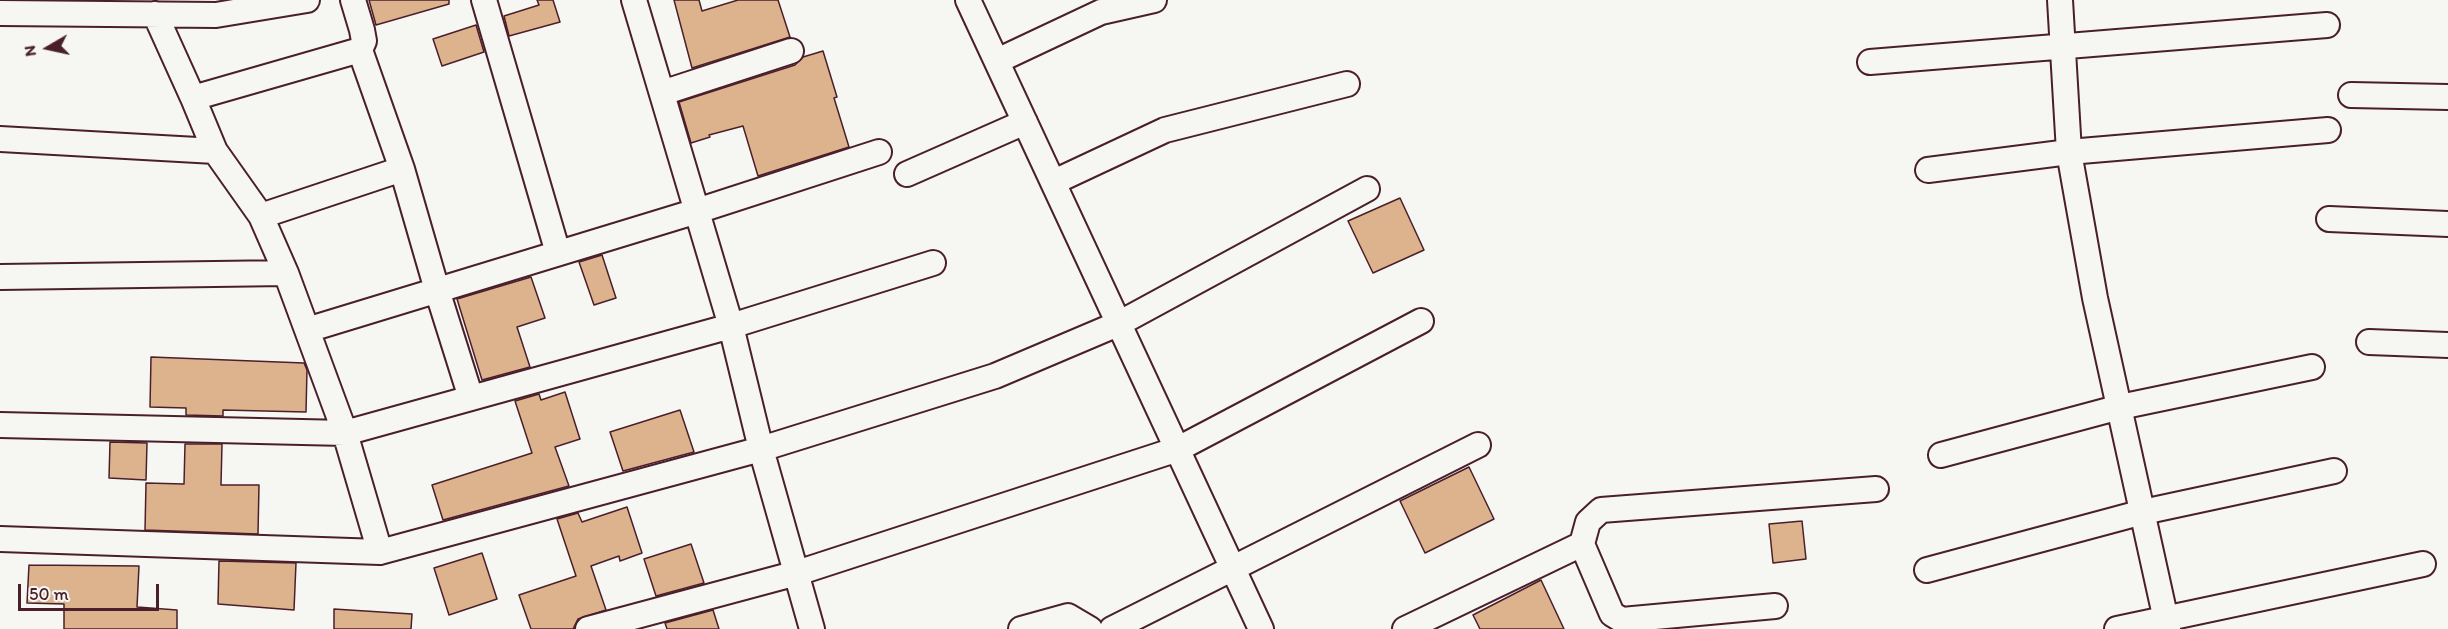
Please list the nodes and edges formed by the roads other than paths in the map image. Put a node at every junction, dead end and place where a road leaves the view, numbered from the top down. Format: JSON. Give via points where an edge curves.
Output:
{"nodes":[{"id":1,"x":307,"y":0,"type":"edge"},
{"id":2,"x":353,"y":0,"type":"edge"},
{"id":3,"x":484,"y":0,"type":"edge"},
{"id":4,"x":634,"y":0,"type":"edge"},
{"id":5,"x":968,"y":0,"type":"edge"},
{"id":6,"x":1154,"y":0,"type":"edge"},
{"id":7,"x":2060,"y":0,"type":"edge"},
{"id":8,"x":0,"y":13,"type":"edge"},
{"id":9,"x":155,"y":14,"type":"junction"},
{"id":10,"x":2327,"y":25,"type":"dead end"},
{"id":11,"x":2062,"y":48,"type":"junction"},
{"id":12,"x":360,"y":50,"type":"junction"},
{"id":13,"x":791,"y":51,"type":"dead end"},
{"id":14,"x":997,"y":61,"type":"junction"},
{"id":15,"x":1870,"y":62,"type":"dead end"},
{"id":16,"x":1347,"y":84,"type":"dead end"},
{"id":17,"x":662,"y":93,"type":"junction"},
{"id":18,"x":2351,"y":95,"type":"dead end"},
{"id":19,"x":2448,"y":97,"type":"edge"},
{"id":20,"x":193,"y":98,"type":"junction"},
{"id":21,"x":1025,"y":122,"type":"junction"},
{"id":22,"x":2328,"y":130,"type":"dead end"},
{"id":23,"x":0,"y":139,"type":"edge"},
{"id":24,"x":215,"y":151,"type":"junction"},
{"id":25,"x":879,"y":152,"type":"dead end"},
{"id":26,"x":2069,"y":152,"type":"junction"},
{"id":27,"x":402,"y":169,"type":"junction"},
{"id":28,"x":1928,"y":170,"type":"dead end"},
{"id":29,"x":908,"y":174,"type":"dead end"},
{"id":30,"x":1054,"y":182,"type":"junction"},
{"id":31,"x":1367,"y":189,"type":"dead end"},
{"id":32,"x":697,"y":211,"type":"junction"},
{"id":33,"x":261,"y":216,"type":"junction"},
{"id":34,"x":2330,"y":219,"type":"dead end"},
{"id":35,"x":2448,"y":224,"type":"edge"},
{"id":36,"x":558,"y":253,"type":"junction"},
{"id":37,"x":933,"y":262,"type":"dead end"},
{"id":38,"x":286,"y":273,"type":"junction"},
{"id":39,"x":0,"y":277,"type":"edge"},
{"id":40,"x":436,"y":290,"type":"junction"},
{"id":41,"x":1421,"y":321,"type":"dead end"},
{"id":42,"x":1119,"y":323,"type":"junction"},
{"id":43,"x":732,"y":326,"type":"junction"},
{"id":44,"x":307,"y":330,"type":"junction"},
{"id":45,"x":2369,"y":342,"type":"dead end"},
{"id":46,"x":2448,"y":345,"type":"edge"},
{"id":47,"x":2312,"y":367,"type":"dead end"},
{"id":48,"x":471,"y":398,"type":"junction"},
{"id":49,"x":2120,"y":407,"type":"junction"},
{"id":50,"x":0,"y":424,"type":"edge"},
{"id":51,"x":345,"y":433,"type":"junction"},
{"id":52,"x":1479,"y":445,"type":"dead end"},
{"id":53,"x":761,"y":448,"type":"junction"},
{"id":54,"x":1178,"y":449,"type":"junction"},
{"id":55,"x":1941,"y":455,"type":"dead end"},
{"id":56,"x":2334,"y":471,"type":"dead end"},
{"id":57,"x":1876,"y":489,"type":"dead end"},
{"id":58,"x":2143,"y":512,"type":"junction"},
{"id":59,"x":0,"y":539,"type":"edge"},
{"id":60,"x":1582,"y":544,"type":"junction"},
{"id":61,"x":380,"y":552,"type":"junction"},
{"id":62,"x":2423,"y":564,"type":"dead end"},
{"id":63,"x":1233,"y":568,"type":"junction"},
{"id":64,"x":1927,"y":570,"type":"dead end"},
{"id":65,"x":796,"y":573,"type":"junction"},
{"id":66,"x":1775,"y":606,"type":"dead end"},
{"id":67,"x":1606,"y":621,"type":"edge"},
{"id":68,"x":1437,"y":622,"type":"edge"},
{"id":69,"x":2167,"y":623,"type":"edge"},
{"id":70,"x":588,"y":629,"type":"edge"},
{"id":71,"x":812,"y":629,"type":"edge"},
{"id":72,"x":1022,"y":629,"type":"edge"},
{"id":73,"x":1090,"y":629,"type":"edge"},
{"id":74,"x":1112,"y":629,"type":"edge"},
{"id":75,"x":1261,"y":629,"type":"edge"},
{"id":76,"x":1405,"y":629,"type":"edge"},
{"id":77,"x":2117,"y":629,"type":"edge"}],
"edges":[{"from":1,"to":9,"type":"street","via":[[216,15]]},
{"from":2,"to":12,"type":"street","via":[[364,41]]},
{"from":3,"to":36,"type":"street"},
{"from":4,"to":17,"type":"street"},
{"from":5,"to":14,"type":"street"},
{"from":6,"to":14,"type":"street","via":[[1101,12]]},
{"from":7,"to":11,"type":"street"},
{"from":8,"to":9,"type":"street"},
{"from":9,"to":20,"type":"street"},
{"from":10,"to":11,"type":"street"},
{"from":11,"to":15,"type":"street"},
{"from":11,"to":26,"type":"street"},
{"from":12,"to":20,"type":"street"},
{"from":12,"to":27,"type":"street"},
{"from":13,"to":17,"type":"street"},
{"from":14,"to":21,"type":"street"},
{"from":16,"to":30,"type":"street","via":[[1165,130]]},
{"from":17,"to":32,"type":"street"},
{"from":18,"to":19,"type":"street"},
{"from":20,"to":24,"type":"street"},
{"from":21,"to":29,"type":"street"},
{"from":21,"to":30,"type":"street"},
{"from":22,"to":26,"type":"street"},
{"from":23,"to":24,"type":"street"},
{"from":24,"to":33,"type":"street"},
{"from":25,"to":32,"type":"street"},
{"from":26,"to":28,"type":"street"},
{"from":26,"to":49,"type":"street"},
{"from":27,"to":33,"type":"street"},
{"from":27,"to":40,"type":"street"},
{"from":30,"to":42,"type":"street"},
{"from":31,"to":42,"type":"street"},
{"from":32,"to":36,"type":"street"},
{"from":32,"to":43,"type":"street"},
{"from":33,"to":38,"type":"street"},
{"from":34,"to":35,"type":"street"},
{"from":36,"to":40,"type":"street"},
{"from":37,"to":43,"type":"street"},
{"from":38,"to":39,"type":"street"},
{"from":38,"to":44,"type":"street"},
{"from":40,"to":44,"type":"street"},
{"from":40,"to":48,"type":"street"},
{"from":41,"to":54,"type":"street"},
{"from":42,"to":53,"type":"street","via":[[994,376]]},
{"from":42,"to":54,"type":"street"},
{"from":43,"to":48,"type":"street"},
{"from":43,"to":53,"type":"street"},
{"from":44,"to":51,"type":"street"},
{"from":45,"to":46,"type":"street"},
{"from":47,"to":49,"type":"street"},
{"from":48,"to":51,"type":"street"},
{"from":49,"to":55,"type":"street"},
{"from":49,"to":58,"type":"street"},
{"from":50,"to":51,"type":"street"},
{"from":51,"to":61,"type":"street"},
{"from":52,"to":63,"type":"street"},
{"from":53,"to":61,"type":"street"},
{"from":53,"to":65,"type":"street"},
{"from":54,"to":63,"type":"street"},
{"from":54,"to":65,"type":"street"},
{"from":56,"to":58,"type":"street"},
{"from":57,"to":60,"type":"street","via":[[1601,510],[1588,522]]},
{"from":58,"to":64,"type":"street"},
{"from":58,"to":69,"type":"street"},
{"from":59,"to":61,"type":"street"},
{"from":60,"to":67,"type":"street"},
{"from":60,"to":68,"type":"street"},
{"from":62,"to":69,"type":"street"},
{"from":63,"to":74,"type":"street"},
{"from":63,"to":75,"type":"street"},
{"from":65,"to":70,"type":"street"},
{"from":65,"to":71,"type":"street"},
{"from":66,"to":67,"type":"street"},
{"from":68,"to":76,"type":"street"},
{"from":69,"to":77,"type":"street"},
{"from":72,"to":73,"type":"street","via":[[1068,616]]}]}
